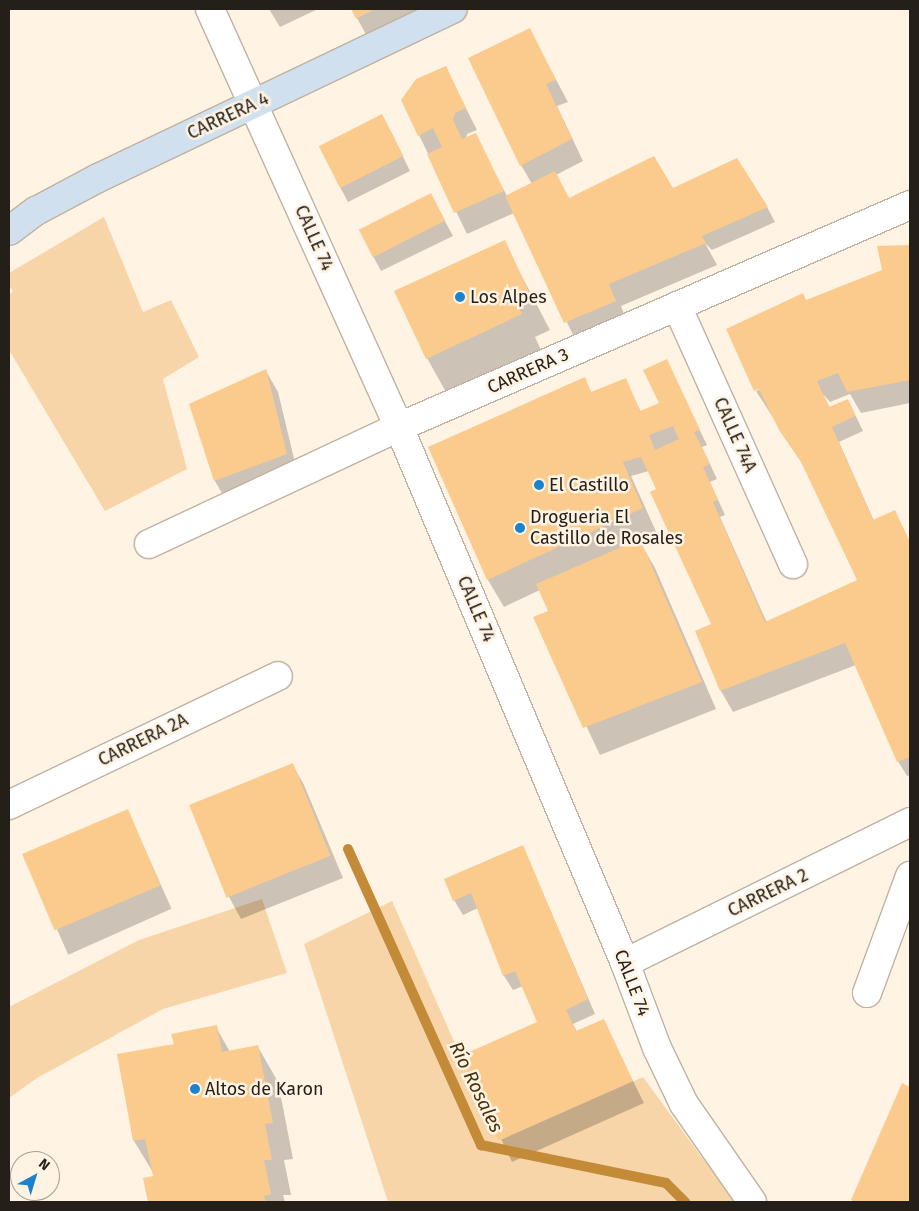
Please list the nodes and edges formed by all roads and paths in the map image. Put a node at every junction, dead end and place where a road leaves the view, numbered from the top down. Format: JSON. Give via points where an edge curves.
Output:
{"nodes":[{"id":1,"x":210,"y":9,"type":"edge"},
{"id":2,"x":453,"y":9,"type":"edge"},
{"id":3,"x":253,"y":104,"type":"junction"},
{"id":4,"x":910,"y":205,"type":"edge"},
{"id":5,"x":9,"y":231,"type":"edge"},
{"id":6,"x":677,"y":306,"type":"junction"},
{"id":7,"x":399,"y":427,"type":"junction"},
{"id":8,"x":149,"y":544,"type":"dead end"},
{"id":9,"x":792,"y":564,"type":"dead end"},
{"id":10,"x":278,"y":676,"type":"dead end"},
{"id":11,"x":9,"y":805,"type":"edge"},
{"id":12,"x":910,"y":822,"type":"edge"},
{"id":13,"x":910,"y":876,"type":"edge"},
{"id":14,"x":625,"y":963,"type":"junction"},
{"id":15,"x":867,"y":993,"type":"dead end"},
{"id":16,"x":752,"y":1202,"type":"edge"}],
"edges":[{"from":1,"to":3,"type":"street","name":"CALLE 74"},
{"from":2,"to":3,"type":"street","name":"CARRERA 4"},
{"from":3,"to":5,"type":"street","name":"CARRERA 4","via":[[98,178],[36,211]]},
{"from":3,"to":7,"type":"street","name":"CALLE 74"},
{"from":4,"to":6,"type":"street","name":"CARRERA 3"},
{"from":6,"to":7,"type":"street","name":"CARRERA 3"},
{"from":6,"to":9,"type":"street","name":"CALLE 74A"},
{"from":7,"to":8,"type":"street","name":"CARRERA 3"},
{"from":7,"to":14,"type":"street","name":"CALLE 74"},
{"from":10,"to":11,"type":"street","name":"CARRERA 2A"},
{"from":12,"to":14,"type":"street","name":"CARRERA 2"},
{"from":13,"to":15,"type":"street"},
{"from":14,"to":16,"type":"street","name":"CALLE 74","via":[[657,1048],[684,1104]]}]}
